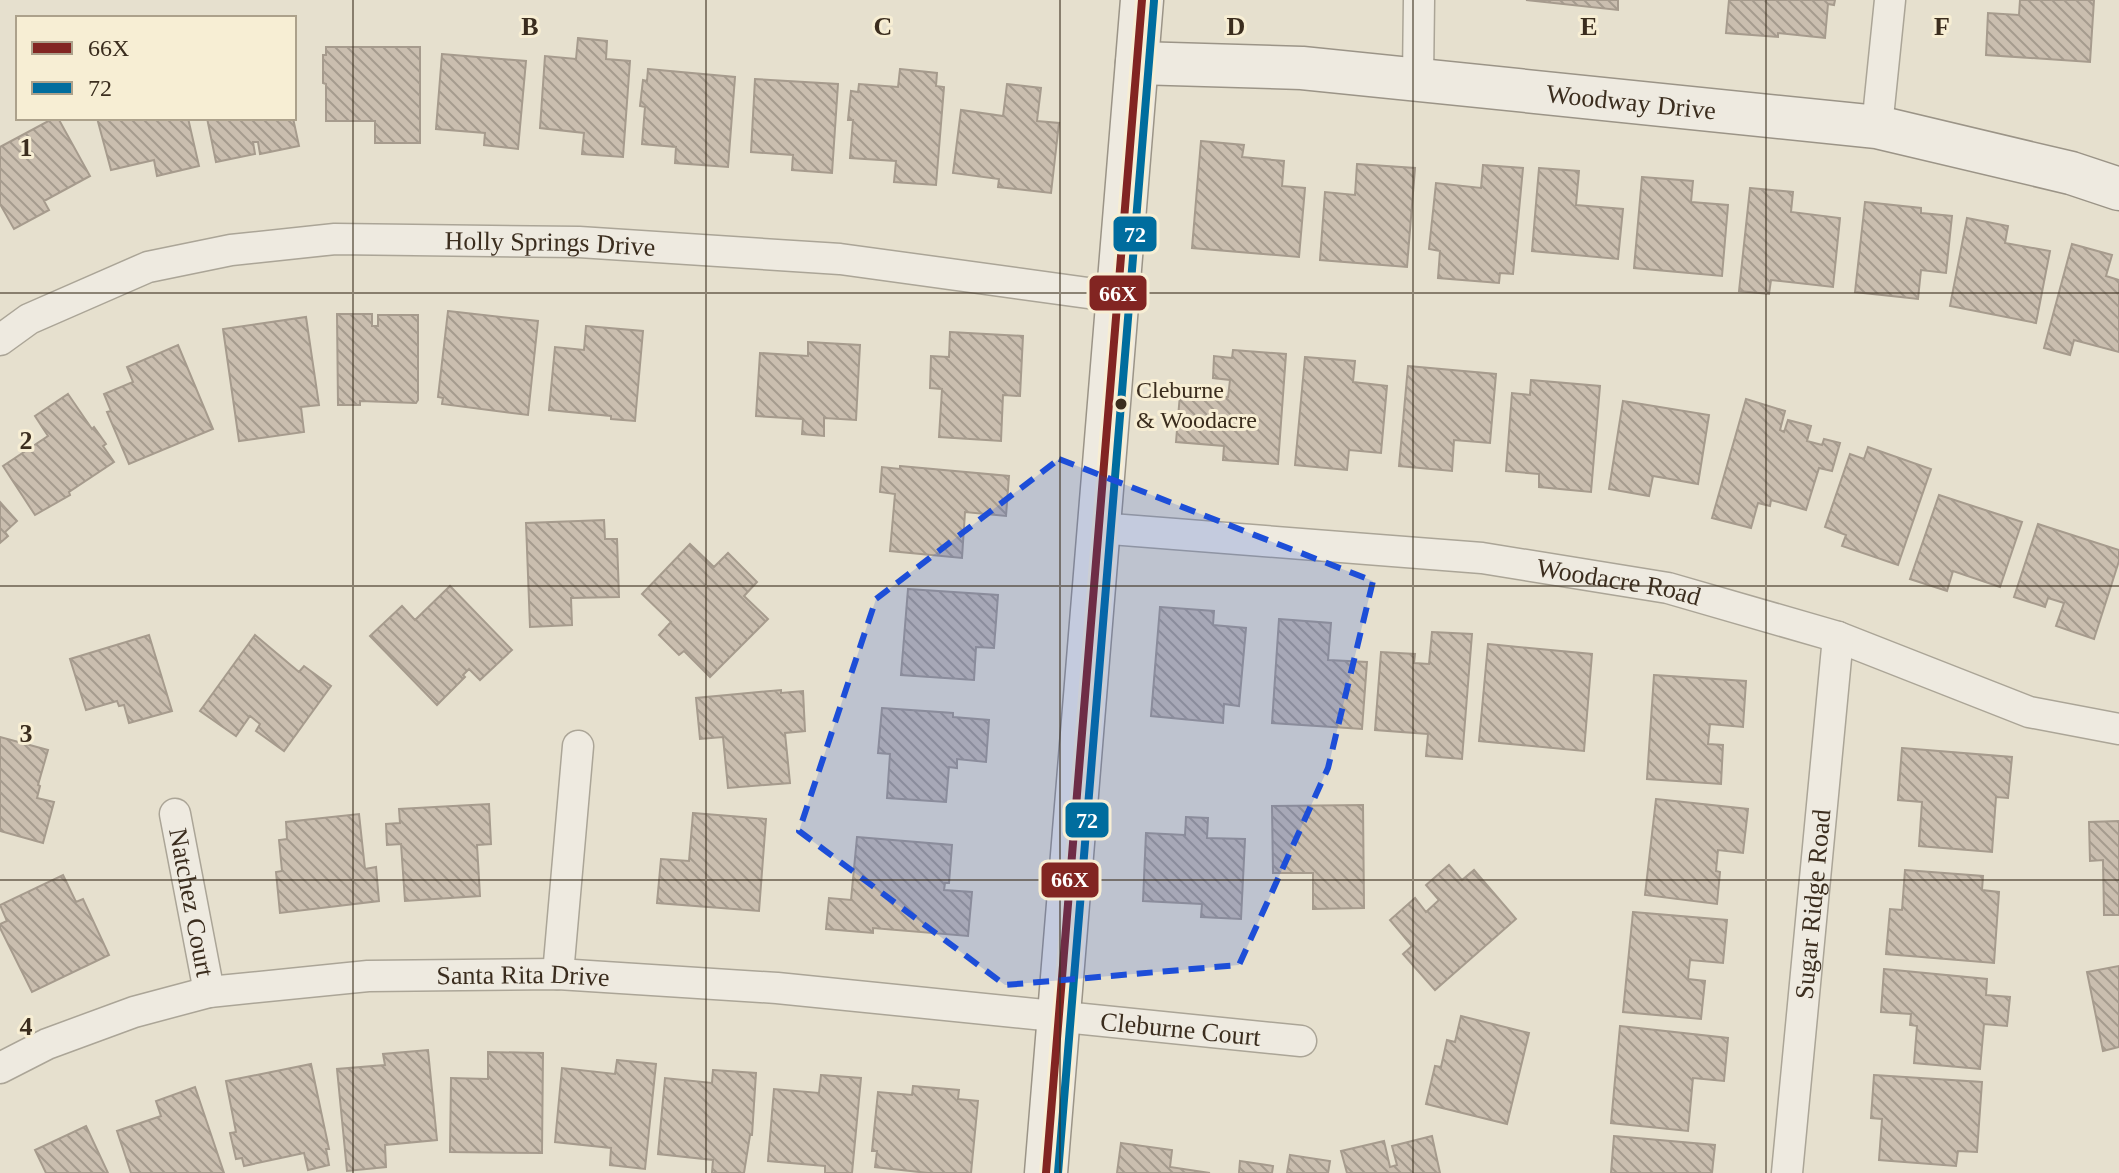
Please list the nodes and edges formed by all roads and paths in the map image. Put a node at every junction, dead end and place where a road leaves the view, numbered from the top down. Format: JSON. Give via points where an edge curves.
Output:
{"nodes":[{"id":1,"x":1142,"y":0,"type":"edge"},
{"id":2,"x":1419,"y":0,"type":"edge"},
{"id":3,"x":1890,"y":0,"type":"edge"},
{"id":4,"x":1137,"y":63,"type":"junction"},
{"id":5,"x":1418,"y":78,"type":"junction"},
{"id":6,"x":1877,"y":127,"type":"junction"},
{"id":7,"x":2119,"y":189,"type":"edge"},
{"id":8,"x":1117,"y":297,"type":"junction"},
{"id":9,"x":0,"y":340,"type":"edge"},
{"id":10,"x":1098,"y":528,"type":"junction"},
{"id":11,"x":1838,"y":637,"type":"junction"},
{"id":12,"x":2119,"y":729,"type":"edge"},
{"id":13,"x":578,"y":746,"type":"dead end"},
{"id":14,"x":175,"y":814,"type":"dead end"},
{"id":15,"x":558,"y":974,"type":"junction"},
{"id":16,"x":209,"y":992,"type":"junction"},
{"id":17,"x":1059,"y":1017,"type":"junction"},
{"id":18,"x":1301,"y":1041,"type":"dead end"},
{"id":19,"x":0,"y":1068,"type":"edge"},
{"id":20,"x":1046,"y":1173,"type":"edge"},
{"id":21,"x":1787,"y":1173,"type":"edge"}],
"edges":[{"from":1,"to":4,"type":"street"},
{"from":2,"to":5,"type":"street"},
{"from":3,"to":6,"type":"street"},
{"from":4,"to":5,"type":"street","name":"Woodway Drive"},
{"from":4,"to":8,"type":"street"},
{"from":5,"to":6,"type":"street","name":"Woodway Drive"},
{"from":6,"to":7,"type":"street","name":"Woodway Drive"},
{"from":8,"to":9,"type":"street","name":"Holly Springs Drive","via":[[840,259],[579,242],[335,239],[231,250],[148,267],[29,319]]},
{"from":8,"to":10,"type":"street"},
{"from":10,"to":11,"type":"street","name":"Woodacre Road","via":[[1482,558],[1668,588]]},
{"from":10,"to":17,"type":"street"},
{"from":11,"to":12,"type":"street","name":"Woodacre Road","via":[[2029,712]]},
{"from":11,"to":21,"type":"street","name":"Sugar Ridge Road"},
{"from":13,"to":15,"type":"street"},
{"from":14,"to":16,"type":"street","name":"Natchez Court"},
{"from":15,"to":16,"type":"street","name":"Santa Rita Drive","via":[[368,976]]},
{"from":15,"to":17,"type":"street","name":"Santa Rita Drive","via":[[777,988]]},
{"from":16,"to":19,"type":"street","name":"Santa Rita Drive","via":[[134,1012],[47,1044]]},
{"from":17,"to":18,"type":"street","name":"Cleburne Court"},
{"from":17,"to":20,"type":"street"}]}
